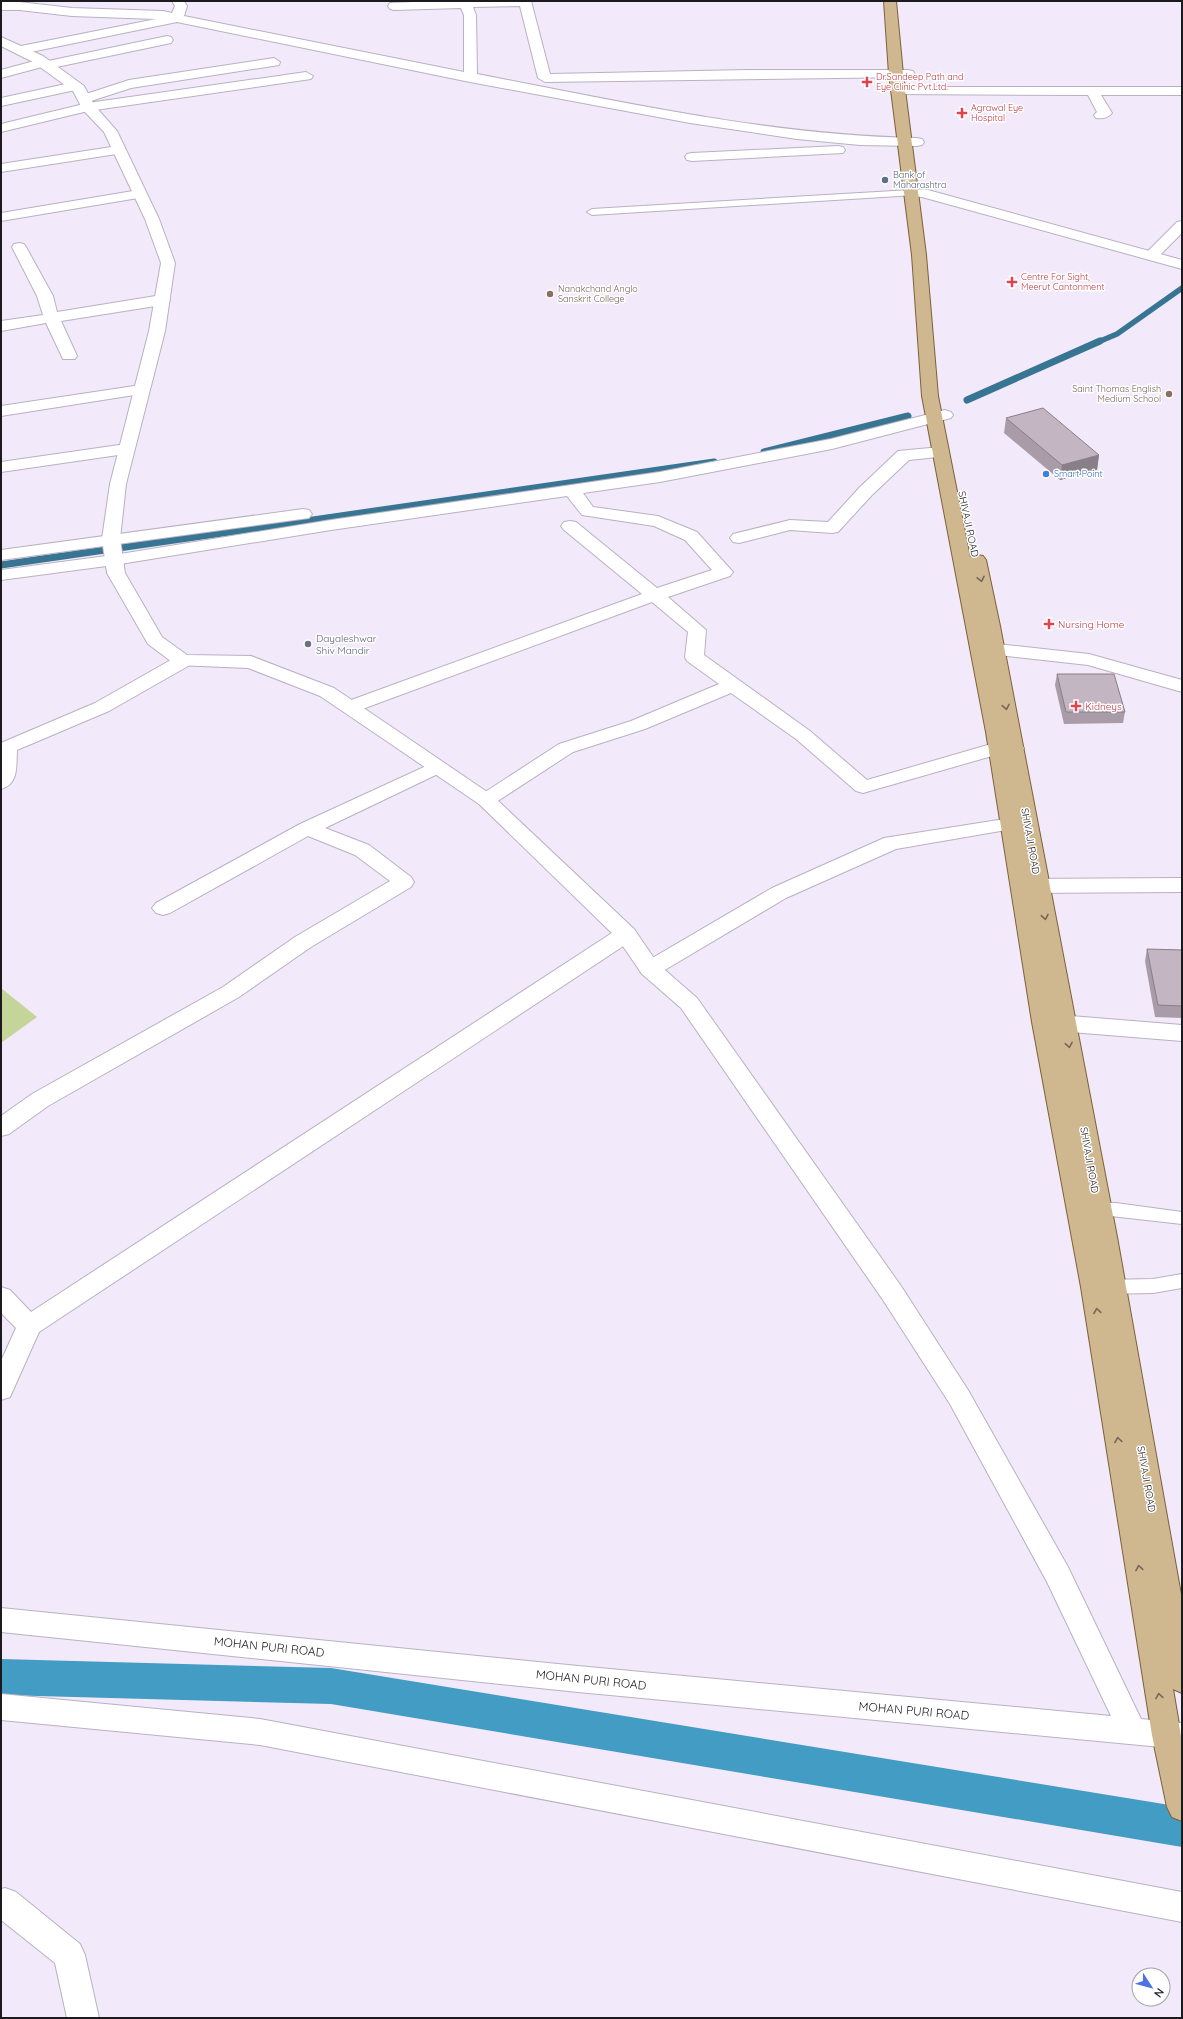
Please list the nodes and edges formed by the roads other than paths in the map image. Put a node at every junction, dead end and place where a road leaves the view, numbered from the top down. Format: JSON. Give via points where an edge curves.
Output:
{"nodes":[{"id":1,"x":178,"y":1,"type":"edge"},
{"id":2,"x":525,"y":1,"type":"edge"},
{"id":3,"x":890,"y":1,"type":"edge"},
{"id":4,"x":899,"y":1,"type":"edge"},
{"id":5,"x":464,"y":2,"type":"edge"},
{"id":6,"x":7,"y":4,"type":"edge"},
{"id":7,"x":394,"y":6,"type":"dead end"},
{"id":8,"x":176,"y":18,"type":"junction"},
{"id":9,"x":898,"y":32,"type":"junction"},
{"id":10,"x":167,"y":40,"type":"dead end"},
{"id":11,"x":1,"y":41,"type":"edge"},
{"id":12,"x":21,"y":50,"type":"junction"},
{"id":13,"x":274,"y":62,"type":"dead end"},
{"id":14,"x":45,"y":64,"type":"junction"},
{"id":15,"x":1,"y":74,"type":"edge"},
{"id":16,"x":306,"y":76,"type":"dead end"},
{"id":17,"x":470,"y":78,"type":"junction"},
{"id":18,"x":903,"y":83,"type":"junction"},
{"id":19,"x":75,"y":86,"type":"junction"},
{"id":20,"x":1093,"y":92,"type":"junction"},
{"id":21,"x":1182,"y":92,"type":"edge"},
{"id":22,"x":1,"y":102,"type":"edge"},
{"id":23,"x":86,"y":104,"type":"junction"},
{"id":24,"x":1101,"y":115,"type":"dead end"},
{"id":25,"x":1,"y":128,"type":"edge"},
{"id":26,"x":909,"y":144,"type":"junction"},
{"id":27,"x":118,"y":150,"type":"junction"},
{"id":28,"x":692,"y":157,"type":"dead end"},
{"id":29,"x":1,"y":168,"type":"edge"},
{"id":30,"x":917,"y":193,"type":"junction"},
{"id":31,"x":139,"y":194,"type":"junction"},
{"id":32,"x":592,"y":212,"type":"dead end"},
{"id":33,"x":1,"y":216,"type":"edge"},
{"id":34,"x":1182,"y":225,"type":"edge"},
{"id":35,"x":20,"y":247,"type":"dead end"},
{"id":36,"x":1152,"y":256,"type":"junction"},
{"id":37,"x":1182,"y":265,"type":"edge"},
{"id":38,"x":162,"y":300,"type":"junction"},
{"id":39,"x":51,"y":317,"type":"junction"},
{"id":40,"x":1,"y":326,"type":"edge"},
{"id":41,"x":69,"y":356,"type":"dead end"},
{"id":42,"x":141,"y":390,"type":"junction"},
{"id":43,"x":938,"y":409,"type":"junction"},
{"id":44,"x":1,"y":410,"type":"edge"},
{"id":45,"x":126,"y":449,"type":"junction"},
{"id":46,"x":941,"y":452,"type":"junction"},
{"id":47,"x":1,"y":467,"type":"edge"},
{"id":48,"x":572,"y":490,"type":"junction"},
{"id":49,"x":570,"y":526,"type":"dead end"},
{"id":50,"x":739,"y":538,"type":"dead end"},
{"id":51,"x":113,"y":550,"type":"junction"},
{"id":52,"x":1,"y":555,"type":"edge"},
{"id":53,"x":1,"y":575,"type":"edge"},
{"id":54,"x":654,"y":595,"type":"junction"},
{"id":55,"x":987,"y":649,"type":"junction"},
{"id":56,"x":183,"y":661,"type":"junction"},
{"id":57,"x":733,"y":685,"type":"junction"},
{"id":58,"x":1182,"y":686,"type":"edge"},
{"id":59,"x":350,"y":707,"type":"junction"},
{"id":60,"x":1006,"y":748,"type":"junction"},
{"id":61,"x":437,"y":767,"type":"junction"},
{"id":62,"x":1,"y":783,"type":"edge"},
{"id":63,"x":486,"y":800,"type":"junction"},
{"id":64,"x":1011,"y":824,"type":"junction"},
{"id":65,"x":307,"y":828,"type":"junction"},
{"id":66,"x":1030,"y":886,"type":"junction"},
{"id":67,"x":1182,"y":886,"type":"edge"},
{"id":68,"x":163,"y":908,"type":"dead end"},
{"id":69,"x":626,"y":934,"type":"junction"},
{"id":70,"x":650,"y":969,"type":"junction"},
{"id":71,"x":1043,"y":1022,"type":"junction"},
{"id":72,"x":1065,"y":1024,"type":"junction"},
{"id":73,"x":1182,"y":1033,"type":"edge"},
{"id":74,"x":1,"y":1128,"type":"edge"},
{"id":75,"x":1077,"y":1207,"type":"junction"},
{"id":76,"x":1099,"y":1208,"type":"junction"},
{"id":77,"x":1182,"y":1218,"type":"edge"},
{"id":78,"x":1182,"y":1282,"type":"edge"},
{"id":79,"x":1113,"y":1286,"type":"junction"},
{"id":80,"x":1093,"y":1287,"type":"junction"},
{"id":81,"x":1,"y":1297,"type":"edge"},
{"id":82,"x":29,"y":1326,"type":"junction"},
{"id":83,"x":1,"y":1390,"type":"edge"},
{"id":84,"x":1,"y":1620,"type":"edge"},
{"id":85,"x":1182,"y":1680,"type":"edge"},
{"id":86,"x":1,"y":1708,"type":"edge"},
{"id":87,"x":1133,"y":1732,"type":"junction"},
{"id":88,"x":1174,"y":1735,"type":"edge"},
{"id":89,"x":1179,"y":1794,"type":"edge"},
{"id":90,"x":1,"y":1905,"type":"edge"},
{"id":91,"x":1182,"y":1907,"type":"edge"},
{"id":92,"x":83,"y":2018,"type":"edge"}],
"edges":[{"from":1,"to":8,"type":"street","via":[[181,6]]},
{"from":2,"to":5,"type":"street"},
{"from":2,"to":18,"type":"street","via":[[545,78],[748,74]]},
{"from":3,"to":9,"type":"main road"},
{"from":4,"to":9,"type":"main road"},
{"from":5,"to":7,"type":"street"},
{"from":5,"to":17,"type":"street","via":[[470,15]]},
{"from":6,"to":8,"type":"street","via":[[72,12],[163,15]]},
{"from":8,"to":12,"type":"street"},
{"from":8,"to":17,"type":"street"},
{"from":9,"to":18,"type":"main road"},
{"from":10,"to":14,"type":"street"},
{"from":11,"to":12,"type":"street"},
{"from":12,"to":14,"type":"street"},
{"from":13,"to":23,"type":"street","via":[[129,84]]},
{"from":14,"to":15,"type":"street"},
{"from":14,"to":19,"type":"street"},
{"from":16,"to":23,"type":"street"},
{"from":17,"to":26,"type":"street","via":[[690,119],[790,134]]},
{"from":18,"to":20,"type":"street"},
{"from":18,"to":26,"type":"main road"},
{"from":19,"to":22,"type":"street"},
{"from":19,"to":23,"type":"street"},
{"from":20,"to":21,"type":"street"},
{"from":20,"to":24,"type":"street","via":[[1104,109],[1105,114]]},
{"from":23,"to":25,"type":"street"},
{"from":23,"to":27,"type":"street","via":[[110,131]]},
{"from":26,"to":28,"type":"street"},
{"from":26,"to":30,"type":"main road"},
{"from":27,"to":29,"type":"street"},
{"from":27,"to":31,"type":"street"},
{"from":30,"to":32,"type":"lane"},
{"from":30,"to":36,"type":"street"},
{"from":30,"to":43,"type":"main road","via":[[919,255]]},
{"from":31,"to":33,"type":"street"},
{"from":31,"to":38,"type":"street","via":[[152,219],[168,263]]},
{"from":34,"to":36,"type":"street"},
{"from":35,"to":39,"type":"street","via":[[45,296]]},
{"from":36,"to":37,"type":"street"},
{"from":38,"to":39,"type":"street"},
{"from":38,"to":42,"type":"street"},
{"from":39,"to":40,"type":"street"},
{"from":39,"to":41,"type":"street"},
{"from":42,"to":44,"type":"street"},
{"from":42,"to":45,"type":"street"},
{"from":43,"to":46,"type":"main road"},
{"from":43,"to":48,"type":"street","via":[[832,444],[757,460]]},
{"from":43,"to":51,"type":"street","via":[[622,473]]},
{"from":43,"to":55,"type":"main road","name":"SHIVAJI ROAD","one_way":true},
{"from":45,"to":47,"type":"street"},
{"from":45,"to":51,"type":"street","via":[[118,484]]},
{"from":46,"to":50,"type":"street","via":[[904,455],[832,528],[790,525]]},
{"from":46,"to":55,"type":"main road"},
{"from":48,"to":51,"type":"street","via":[[331,525]]},
{"from":48,"to":54,"type":"street","via":[[588,511],[658,521],[691,536],[724,572]]},
{"from":49,"to":54,"type":"street"},
{"from":51,"to":52,"type":"street"},
{"from":51,"to":53,"type":"street"},
{"from":51,"to":56,"type":"street","via":[[116,573],[155,640]]},
{"from":54,"to":57,"type":"street","via":[[696,630],[694,656]]},
{"from":54,"to":59,"type":"street"},
{"from":55,"to":58,"type":"street","via":[[1089,660]]},
{"from":55,"to":60,"type":"main road"},
{"from":56,"to":59,"type":"street","via":[[251,662],[327,692]]},
{"from":56,"to":62,"type":"street","via":[[102,707],[8,747],[4,781]]},
{"from":57,"to":60,"type":"street","via":[[802,735],[863,787]]},
{"from":57,"to":63,"type":"street","via":[[638,725],[566,748]]},
{"from":59,"to":61,"type":"street"},
{"from":60,"to":64,"type":"main road"},
{"from":60,"to":66,"type":"main road","name":"SHIVAJI ROAD"},
{"from":61,"to":63,"type":"street"},
{"from":61,"to":65,"type":"street"},
{"from":63,"to":69,"type":"street"},
{"from":64,"to":66,"type":"main road"},
{"from":64,"to":70,"type":"street","via":[[891,844],[779,893]]},
{"from":65,"to":68,"type":"street"},
{"from":65,"to":74,"type":"street","via":[[362,850],[404,882],[304,942],[231,992],[40,1100]]},
{"from":66,"to":67,"type":"street"},
{"from":66,"to":71,"type":"main road"},
{"from":66,"to":72,"type":"main road","name":"SHIVAJI ROAD","one_way":true},
{"from":69,"to":70,"type":"street"},
{"from":69,"to":82,"type":"street"},
{"from":70,"to":87,"type":"street","via":[[689,1003],[892,1293],[959,1397],[1058,1575]]},
{"from":71,"to":72,"type":"street"},
{"from":71,"to":75,"type":"main road"},
{"from":72,"to":73,"type":"street"},
{"from":72,"to":76,"type":"main road","name":"SHIVAJI ROAD","one_way":true},
{"from":75,"to":76,"type":"lane"},
{"from":75,"to":80,"type":"main road"},
{"from":76,"to":77,"type":"lane"},
{"from":76,"to":79,"type":"main road","name":"SHIVAJI ROAD"},
{"from":78,"to":79,"type":"lane","via":[[1142,1287]]},
{"from":79,"to":80,"type":"lane"},
{"from":79,"to":85,"type":"main road","name":"SHIVAJI ROAD"},
{"from":88,"to":80,"type":"main road","one_way":true},
{"from":81,"to":82,"type":"street"},
{"from":82,"to":83,"type":"street"},
{"from":84,"to":87,"type":"street","name":"MOHAN PURI ROAD"},
{"from":86,"to":91,"type":"street","via":[[260,1732]]},
{"from":87,"to":88,"type":"street","name":"MOHAN PURI ROAD"},
{"from":88,"to":89,"type":"main road"},
{"from":90,"to":92,"type":"street","via":[[5,1902],[69,1955]]}]}
